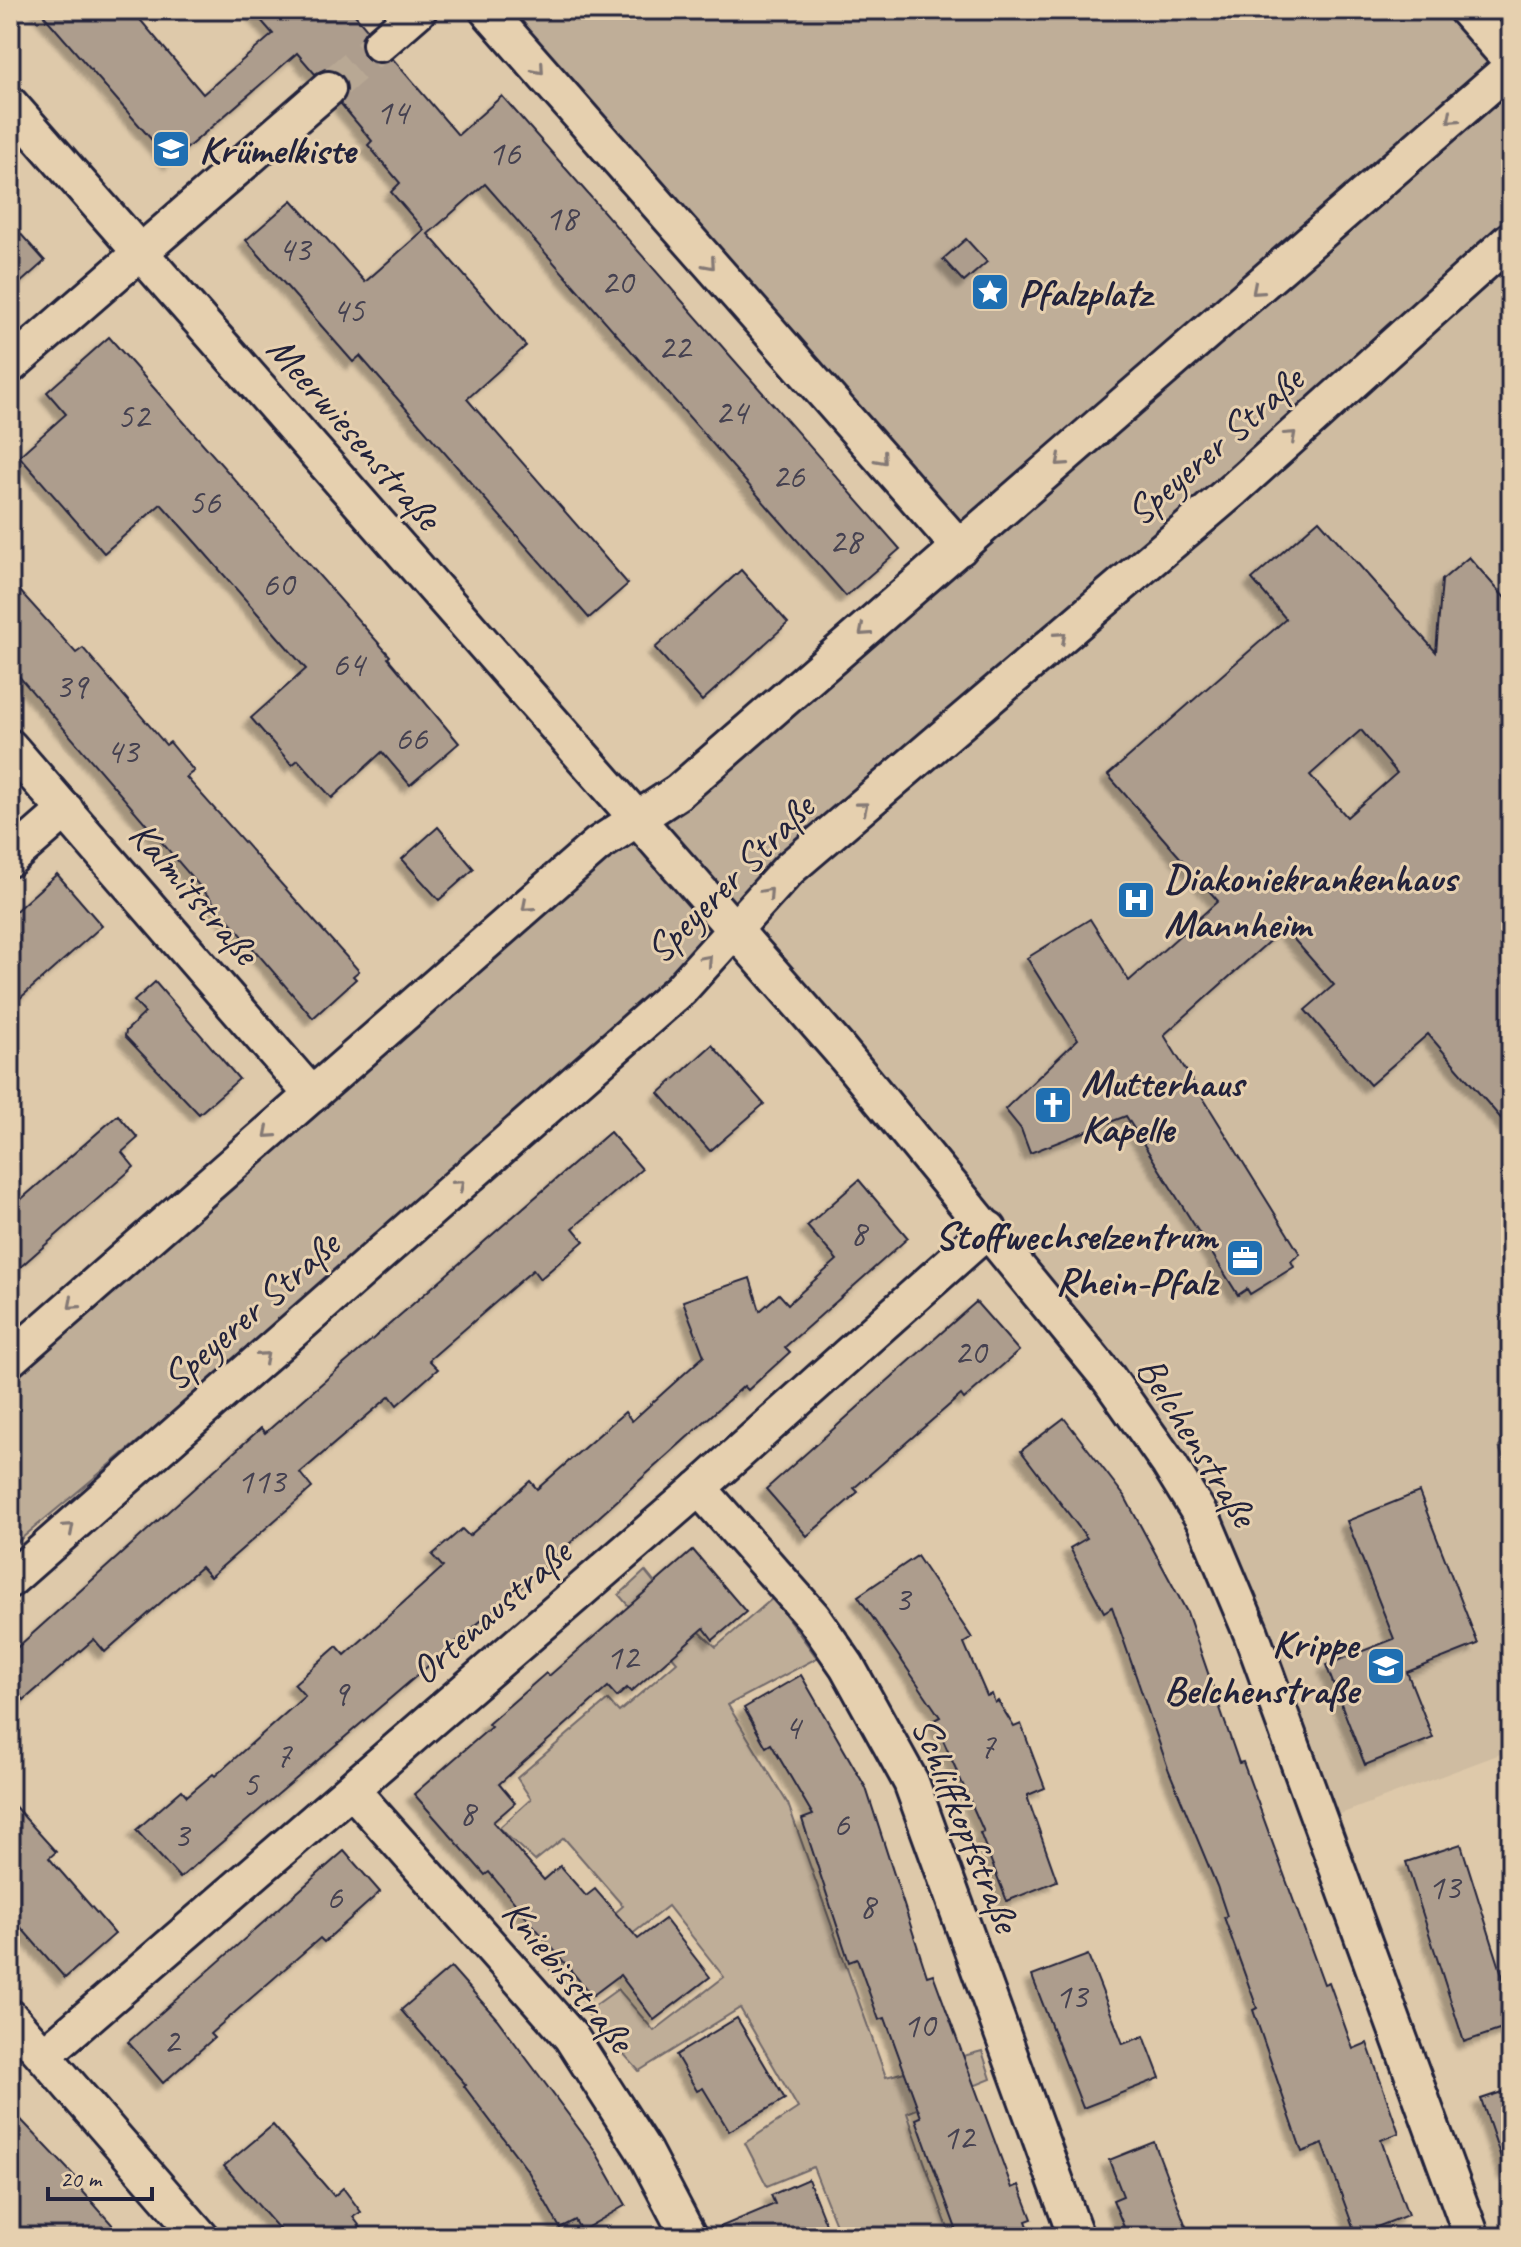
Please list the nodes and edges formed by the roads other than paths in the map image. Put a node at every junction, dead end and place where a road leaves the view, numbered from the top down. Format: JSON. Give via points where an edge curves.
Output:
{"nodes":[{"id":1,"x":419,"y":10,"type":"edge"},
{"id":2,"x":487,"y":10,"type":"edge"},
{"id":3,"x":1466,"y":10,"type":"edge"},
{"id":4,"x":380,"y":44,"type":"tunnel mouth"},
{"id":5,"x":1511,"y":64,"type":"edge"},
{"id":6,"x":328,"y":89,"type":"tunnel mouth"},
{"id":7,"x":10,"y":104,"type":"edge"},
{"id":8,"x":1511,"y":239,"type":"edge"},
{"id":9,"x":140,"y":252,"type":"junction"},
{"id":10,"x":10,"y":366,"type":"edge"},
{"id":11,"x":960,"y":548,"type":"junction"},
{"id":12,"x":10,"y":747,"type":"edge"},
{"id":13,"x":66,"y":810,"type":"junction"},
{"id":14,"x":634,"y":818,"type":"junction"},
{"id":15,"x":10,"y":859,"type":"edge"},
{"id":16,"x":733,"y":931,"type":"junction"},
{"id":17,"x":312,"y":1095,"type":"junction"},
{"id":18,"x":989,"y":1229,"type":"junction"},
{"id":19,"x":10,"y":1359,"type":"edge"},
{"id":20,"x":699,"y":1488,"type":"junction"},
{"id":21,"x":10,"y":1580,"type":"edge"},
{"id":22,"x":352,"y":1790,"type":"junction"},
{"id":23,"x":10,"y":2017,"type":"edge"},
{"id":24,"x":44,"y":2055,"type":"junction"},
{"id":25,"x":201,"y":2237,"type":"edge"},
{"id":26,"x":689,"y":2237,"type":"edge"},
{"id":27,"x":1076,"y":2237,"type":"edge"},
{"id":28,"x":1472,"y":2237,"type":"edge"}],
"edges":[{"from":1,"to":4,"type":"street"},
{"from":2,"to":11,"type":"street","one_way":true},
{"from":3,"to":5,"type":"street"},
{"from":5,"to":11,"type":"street","one_way":true},
{"from":6,"to":9,"type":"street"},
{"from":7,"to":9,"type":"street","name":"Meerwiesenstraße"},
{"from":16,"to":8,"type":"street","name":"Speyerer Straße","one_way":true,"via":[[789,869],[1234,489]]},
{"from":9,"to":10,"type":"street"},
{"from":9,"to":14,"type":"street","name":"Meerwiesenstraße"},
{"from":11,"to":14,"type":"street","one_way":true,"via":[[678,792]]},
{"from":12,"to":13,"type":"street","name":"Kalmitstraße"},
{"from":13,"to":15,"type":"street"},
{"from":13,"to":17,"type":"street","name":"Kalmitstraße"},
{"from":14,"to":16,"type":"street","name":"Belchenstraße"},
{"from":14,"to":17,"type":"street","one_way":true},
{"from":16,"to":18,"type":"street","name":"Belchenstraße"},
{"from":21,"to":16,"type":"street","name":"Speyerer Straße","one_way":true,"via":[[680,990]]},
{"from":17,"to":19,"type":"street","one_way":true},
{"from":18,"to":20,"type":"street","name":"Ortenaustraße"},
{"from":18,"to":28,"type":"street","name":"Belchenstraße","via":[[1109,1379],[1204,1521],[1251,1633]]},
{"from":20,"to":22,"type":"street","name":"Ortenaustraße"},
{"from":20,"to":27,"type":"street","name":"Schliffkopfstraße","via":[[813,1617],[847,1666],[911,1782]]},
{"from":22,"to":24,"type":"street","name":"Ortenaustraße"},
{"from":22,"to":26,"type":"street","name":"Kniebisstraße","via":[[571,2037],[644,2151]]},
{"from":23,"to":24,"type":"street"},
{"from":24,"to":25,"type":"street"}]}
